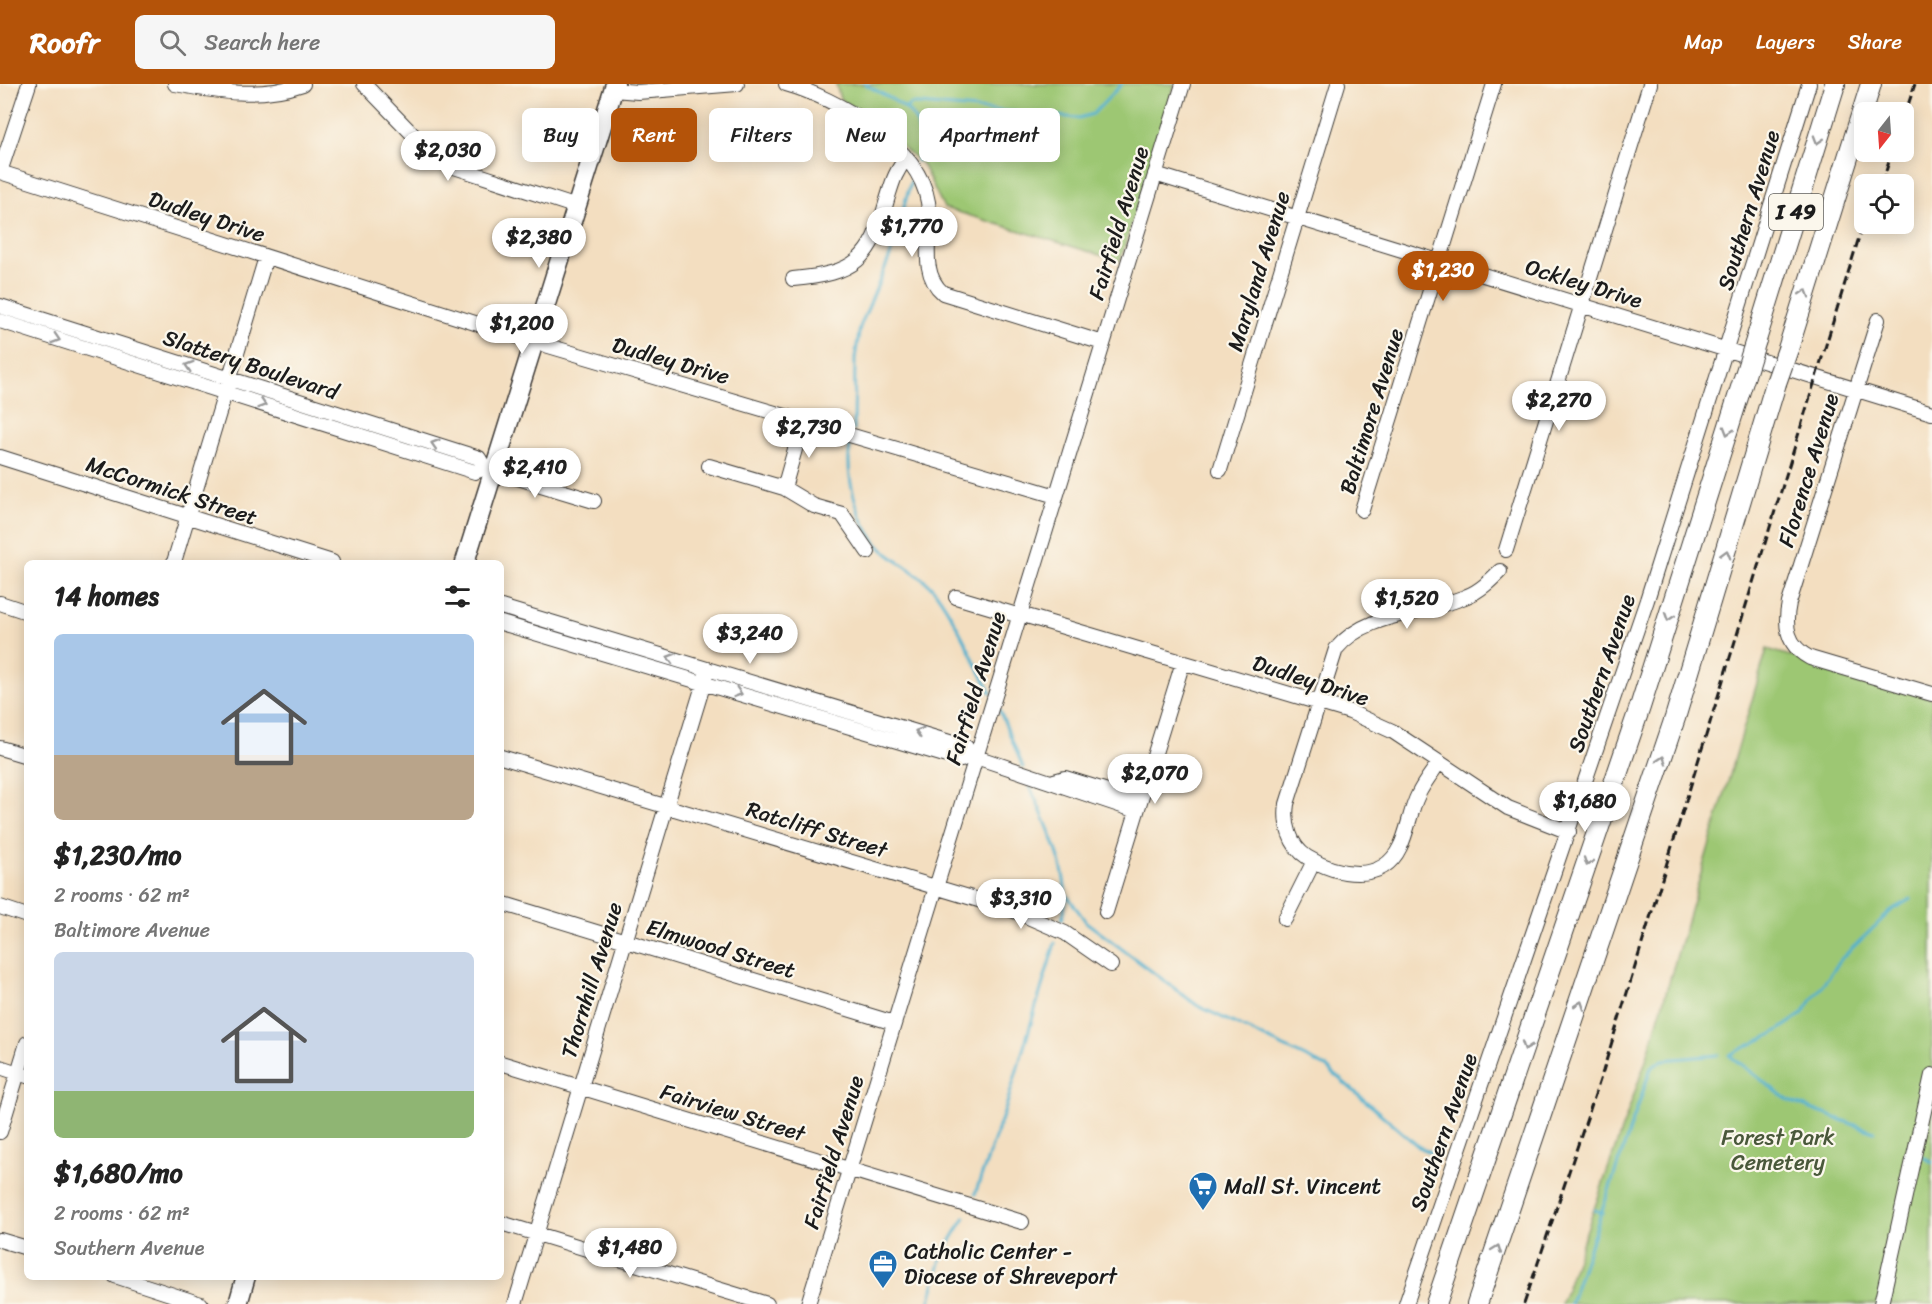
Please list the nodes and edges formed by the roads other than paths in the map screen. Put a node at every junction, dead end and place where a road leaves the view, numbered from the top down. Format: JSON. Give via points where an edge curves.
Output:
{"nodes":[{"id":1,"x":28,"y":84,"type":"edge"},
{"id":2,"x":175,"y":84,"type":"edge"},
{"id":3,"x":303,"y":84,"type":"edge"},
{"id":4,"x":364,"y":84,"type":"edge"},
{"id":5,"x":737,"y":84,"type":"edge"},
{"id":6,"x":786,"y":84,"type":"edge"},
{"id":7,"x":1183,"y":84,"type":"edge"},
{"id":8,"x":1338,"y":84,"type":"edge"},
{"id":9,"x":1494,"y":84,"type":"edge"},
{"id":10,"x":1650,"y":84,"type":"edge"},
{"id":11,"x":1793,"y":84,"type":"edge"},
{"id":12,"x":1835,"y":84,"type":"edge"},
{"id":13,"x":1870,"y":84,"type":"edge"},
{"id":14,"x":1808,"y":86,"type":"edge"},
{"id":15,"x":614,"y":87,"type":"edge"},
{"id":16,"x":842,"y":108,"type":"edge"},
{"id":17,"x":907,"y":160,"type":"edge"},
{"id":18,"x":903,"y":162,"type":"edge"},
{"id":19,"x":0,"y":172,"type":"edge"},
{"id":20,"x":1155,"y":174,"type":"junction"},
{"id":21,"x":577,"y":207,"type":"junction"},
{"id":22,"x":1297,"y":216,"type":"junction"},
{"id":23,"x":266,"y":257,"type":"junction"},
{"id":24,"x":1440,"y":261,"type":"junction"},
{"id":25,"x":793,"y":279,"type":"dead end"},
{"id":26,"x":1581,"y":304,"type":"junction"},
{"id":27,"x":0,"y":306,"type":"edge"},
{"id":28,"x":1878,"y":320,"type":"dead end"},
{"id":29,"x":0,"y":321,"type":"edge"},
{"id":30,"x":535,"y":342,"type":"junction"},
{"id":31,"x":1103,"y":343,"type":"junction"},
{"id":32,"x":1727,"y":350,"type":"junction"},
{"id":33,"x":229,"y":378,"type":"junction"},
{"id":34,"x":1855,"y":390,"type":"junction"},
{"id":35,"x":225,"y":392,"type":"junction"},
{"id":36,"x":1932,"y":413,"type":"edge"},
{"id":37,"x":803,"y":421,"type":"junction"},
{"id":38,"x":0,"y":457,"type":"edge"},
{"id":39,"x":709,"y":466,"type":"dead end"},
{"id":40,"x":490,"y":469,"type":"junction"},
{"id":41,"x":1220,"y":470,"type":"dead end"},
{"id":42,"x":784,"y":488,"type":"junction"},
{"id":43,"x":1056,"y":496,"type":"junction"},
{"id":44,"x":594,"y":501,"type":"dead end"},
{"id":45,"x":1362,"y":510,"type":"dead end"},
{"id":46,"x":188,"y":517,"type":"junction"},
{"id":47,"x":1506,"y":550,"type":"dead end"},
{"id":48,"x":868,"y":552,"type":"dead end"},
{"id":49,"x":175,"y":560,"type":"edge"},
{"id":50,"x":326,"y":560,"type":"edge"},
{"id":51,"x":466,"y":560,"type":"edge"},
{"id":52,"x":1500,"y":571,"type":"dead end"},
{"id":53,"x":957,"y":597,"type":"dead end"},
{"id":54,"x":0,"y":603,"type":"edge"},
{"id":55,"x":504,"y":608,"type":"edge"},
{"id":56,"x":24,"y":611,"type":"edge"},
{"id":57,"x":1020,"y":615,"type":"junction"},
{"id":58,"x":504,"y":623,"type":"edge"},
{"id":59,"x":581,"y":631,"type":"junction"},
{"id":60,"x":577,"y":645,"type":"junction"},
{"id":61,"x":1183,"y":662,"type":"junction"},
{"id":62,"x":706,"y":676,"type":"junction"},
{"id":63,"x":1931,"y":690,"type":"edge"},
{"id":64,"x":1318,"y":702,"type":"junction"},
{"id":65,"x":0,"y":748,"type":"edge"},
{"id":66,"x":24,"y":755,"type":"edge"},
{"id":67,"x":972,"y":756,"type":"junction"},
{"id":68,"x":504,"y":758,"type":"edge"},
{"id":69,"x":1438,"y":764,"type":"junction"},
{"id":70,"x":667,"y":806,"type":"junction"},
{"id":71,"x":1139,"y":806,"type":"junction"},
{"id":72,"x":1569,"y":832,"type":"junction"},
{"id":73,"x":1314,"y":861,"type":"junction"},
{"id":74,"x":936,"y":887,"type":"junction"},
{"id":75,"x":504,"y":904,"type":"edge"},
{"id":76,"x":0,"y":907,"type":"edge"},
{"id":77,"x":1106,"y":912,"type":"dead end"},
{"id":78,"x":24,"y":915,"type":"edge"},
{"id":79,"x":1285,"y":919,"type":"dead end"},
{"id":80,"x":626,"y":941,"type":"junction"},
{"id":81,"x":1111,"y":965,"type":"dead end"},
{"id":82,"x":894,"y":1023,"type":"junction"},
{"id":83,"x":504,"y":1064,"type":"edge"},
{"id":84,"x":0,"y":1067,"type":"edge"},
{"id":85,"x":22,"y":1074,"type":"edge"},
{"id":86,"x":1932,"y":1075,"type":"edge"},
{"id":87,"x":580,"y":1087,"type":"junction"},
{"id":88,"x":0,"y":1132,"type":"edge"},
{"id":89,"x":850,"y":1169,"type":"junction"},
{"id":90,"x":1022,"y":1222,"type":"dead end"},
{"id":91,"x":504,"y":1224,"type":"edge"},
{"id":92,"x":536,"y":1233,"type":"junction"},
{"id":93,"x":0,"y":1240,"type":"edge"},
{"id":94,"x":24,"y":1247,"type":"edge"},
{"id":95,"x":127,"y":1280,"type":"edge"},
{"id":96,"x":245,"y":1280,"type":"edge"},
{"id":97,"x":201,"y":1304,"type":"edge"},
{"id":98,"x":238,"y":1304,"type":"edge"},
{"id":99,"x":514,"y":1304,"type":"edge"},
{"id":100,"x":767,"y":1304,"type":"edge"},
{"id":101,"x":808,"y":1304,"type":"edge"},
{"id":102,"x":1406,"y":1304,"type":"edge"},
{"id":103,"x":1436,"y":1304,"type":"edge"},
{"id":104,"x":1477,"y":1304,"type":"edge"},
{"id":105,"x":1881,"y":1304,"type":"edge"}],
"edges":[{"from":1,"to":19,"type":"street"},
{"from":2,"to":3,"type":"street","via":[[236,93],[273,92]]},
{"from":4,"to":21,"type":"street","via":[[426,148],[448,165]]},
{"from":5,"to":15,"type":"street","via":[[638,92]]},
{"from":6,"to":16,"type":"street"},
{"from":7,"to":20,"type":"street","name":"Fairfield Avenue"},
{"from":8,"to":22,"type":"street","name":"Maryland Avenue"},
{"from":9,"to":24,"type":"street","name":"Baltimore Avenue"},
{"from":10,"to":26,"type":"street"},
{"from":11,"to":14,"type":"street"},
{"from":12,"to":103,"type":"highway","number":"I 49","one_way":true,"bridge":true,"via":[[1644,696]]},
{"from":104,"to":13,"type":"highway","number":"I 49","one_way":true,"bridge":true,"via":[[1672,729]]},
{"from":14,"to":32,"type":"street","name":"Southern Avenue"},
{"from":15,"to":21,"type":"main road"},
{"from":17,"to":31,"type":"street","via":[[928,201],[928,270],[935,287],[952,296]]},
{"from":18,"to":25,"type":"street","via":[[896,171],[878,233],[866,252],[842,270]]},
{"from":19,"to":23,"type":"street","name":"Dudley Drive"},
{"from":20,"to":22,"type":"street","name":"Ockley Drive"},
{"from":20,"to":31,"type":"street","name":"Fairfield Avenue"},
{"from":21,"to":30,"type":"main road"},
{"from":22,"to":24,"type":"street","name":"Ockley Drive"},
{"from":22,"to":41,"type":"street","name":"Maryland Avenue"},
{"from":23,"to":30,"type":"street","name":"Dudley Drive"},
{"from":23,"to":33,"type":"street"},
{"from":24,"to":26,"type":"street","name":"Ockley Drive"},
{"from":24,"to":45,"type":"street","name":"Baltimore Avenue"},
{"from":26,"to":32,"type":"street","name":"Ockley Drive"},
{"from":26,"to":47,"type":"street"},
{"from":33,"to":27,"type":"street","name":"Slattery Boulevard","one_way":true},
{"from":28,"to":34,"type":"street","name":"Florence Avenue"},
{"from":29,"to":35,"type":"street","name":"Slattery Boulevard","one_way":true},
{"from":30,"to":37,"type":"street","name":"Dudley Drive"},
{"from":30,"to":40,"type":"main road"},
{"from":31,"to":43,"type":"street","name":"Fairfield Avenue"},
{"from":32,"to":34,"type":"street","name":"Ockley Drive"},
{"from":32,"to":72,"type":"street","name":"Southern Avenue"},
{"from":33,"to":35,"type":"street"},
{"from":40,"to":33,"type":"street","name":"Slattery Boulevard","one_way":true,"via":[[479,458]]},
{"from":34,"to":36,"type":"street","name":"Ockley Drive"},
{"from":34,"to":63,"type":"street","name":"Florence Avenue","via":[[1789,603],[1788,635],[1799,651],[1810,658]]},
{"from":35,"to":40,"type":"street","name":"Slattery Boulevard","one_way":true,"via":[[475,472]]},
{"from":35,"to":46,"type":"street"},
{"from":37,"to":42,"type":"street"},
{"from":37,"to":43,"type":"street","name":"Dudley Drive"},
{"from":38,"to":46,"type":"street","name":"McCormick Street"},
{"from":39,"to":42,"type":"street"},
{"from":40,"to":44,"type":"street","name":"Slattery Boulevard"},
{"from":40,"to":51,"type":"main road"},
{"from":42,"to":48,"type":"street","via":[[814,506],[842,514]]},
{"from":43,"to":57,"type":"street","name":"Fairfield Avenue"},
{"from":46,"to":49,"type":"street"},
{"from":46,"to":50,"type":"street","name":"McCormick Street"},
{"from":52,"to":64,"type":"street","via":[[1466,597],[1355,631],[1336,649]]},
{"from":53,"to":57,"type":"street","name":"Dudley Drive"},
{"from":54,"to":56,"type":"street"},
{"from":55,"to":59,"type":"street"},
{"from":57,"to":61,"type":"street","name":"Dudley Drive"},
{"from":57,"to":67,"type":"street","name":"Fairfield Avenue"},
{"from":58,"to":60,"type":"street"},
{"from":59,"to":60,"type":"street"},
{"from":62,"to":59,"type":"street","one_way":true},
{"from":60,"to":62,"type":"street"},
{"from":61,"to":64,"type":"street","name":"Dudley Drive"},
{"from":61,"to":71,"type":"street"},
{"from":62,"to":67,"type":"street","via":[[844,717],[961,759]]},
{"from":62,"to":70,"type":"street","name":"Thornhill Avenue"},
{"from":64,"to":69,"type":"street","name":"Dudley Drive","via":[[1383,727]]},
{"from":64,"to":73,"type":"street","via":[[1286,816],[1293,841]]},
{"from":65,"to":66,"type":"street"},
{"from":67,"to":71,"type":"street","via":[[1054,781],[1064,788]]},
{"from":67,"to":74,"type":"street","name":"Fairfield Avenue"},
{"from":68,"to":70,"type":"street","name":"Ratcliff Street"},
{"from":69,"to":72,"type":"street","name":"Dudley Drive","via":[[1508,808]]},
{"from":69,"to":73,"type":"street","via":[[1418,795],[1399,849],[1386,864],[1353,874]]},
{"from":70,"to":74,"type":"street","name":"Ratcliff Street"},
{"from":70,"to":80,"type":"street","name":"Thornhill Avenue"},
{"from":71,"to":77,"type":"street"},
{"from":72,"to":102,"type":"street","name":"Southern Avenue"},
{"from":73,"to":79,"type":"street"},
{"from":74,"to":81,"type":"street","name":"Ratcliff Street","via":[[1032,917],[1065,933]]},
{"from":74,"to":82,"type":"street","name":"Fairfield Avenue"},
{"from":75,"to":80,"type":"street","name":"Elmwood Street"},
{"from":76,"to":78,"type":"street"},
{"from":80,"to":82,"type":"street","name":"Elmwood Street"},
{"from":80,"to":87,"type":"street","name":"Thornhill Avenue"},
{"from":82,"to":89,"type":"street","name":"Fairfield Avenue"},
{"from":83,"to":87,"type":"street","name":"Fairview Street"},
{"from":84,"to":85,"type":"street"},
{"from":85,"to":88,"type":"street"},
{"from":86,"to":105,"type":"street"},
{"from":87,"to":89,"type":"street","name":"Fairview Street"},
{"from":87,"to":92,"type":"street","name":"Thornhill Avenue"},
{"from":89,"to":90,"type":"street","name":"Fairview Street"},
{"from":89,"to":101,"type":"street","name":"Fairfield Avenue"},
{"from":91,"to":92,"type":"street"},
{"from":92,"to":99,"type":"street","name":"Thornhill Avenue"},
{"from":92,"to":100,"type":"street"},
{"from":93,"to":94,"type":"street"},
{"from":95,"to":97,"type":"street"},
{"from":96,"to":98,"type":"main road"}]}
